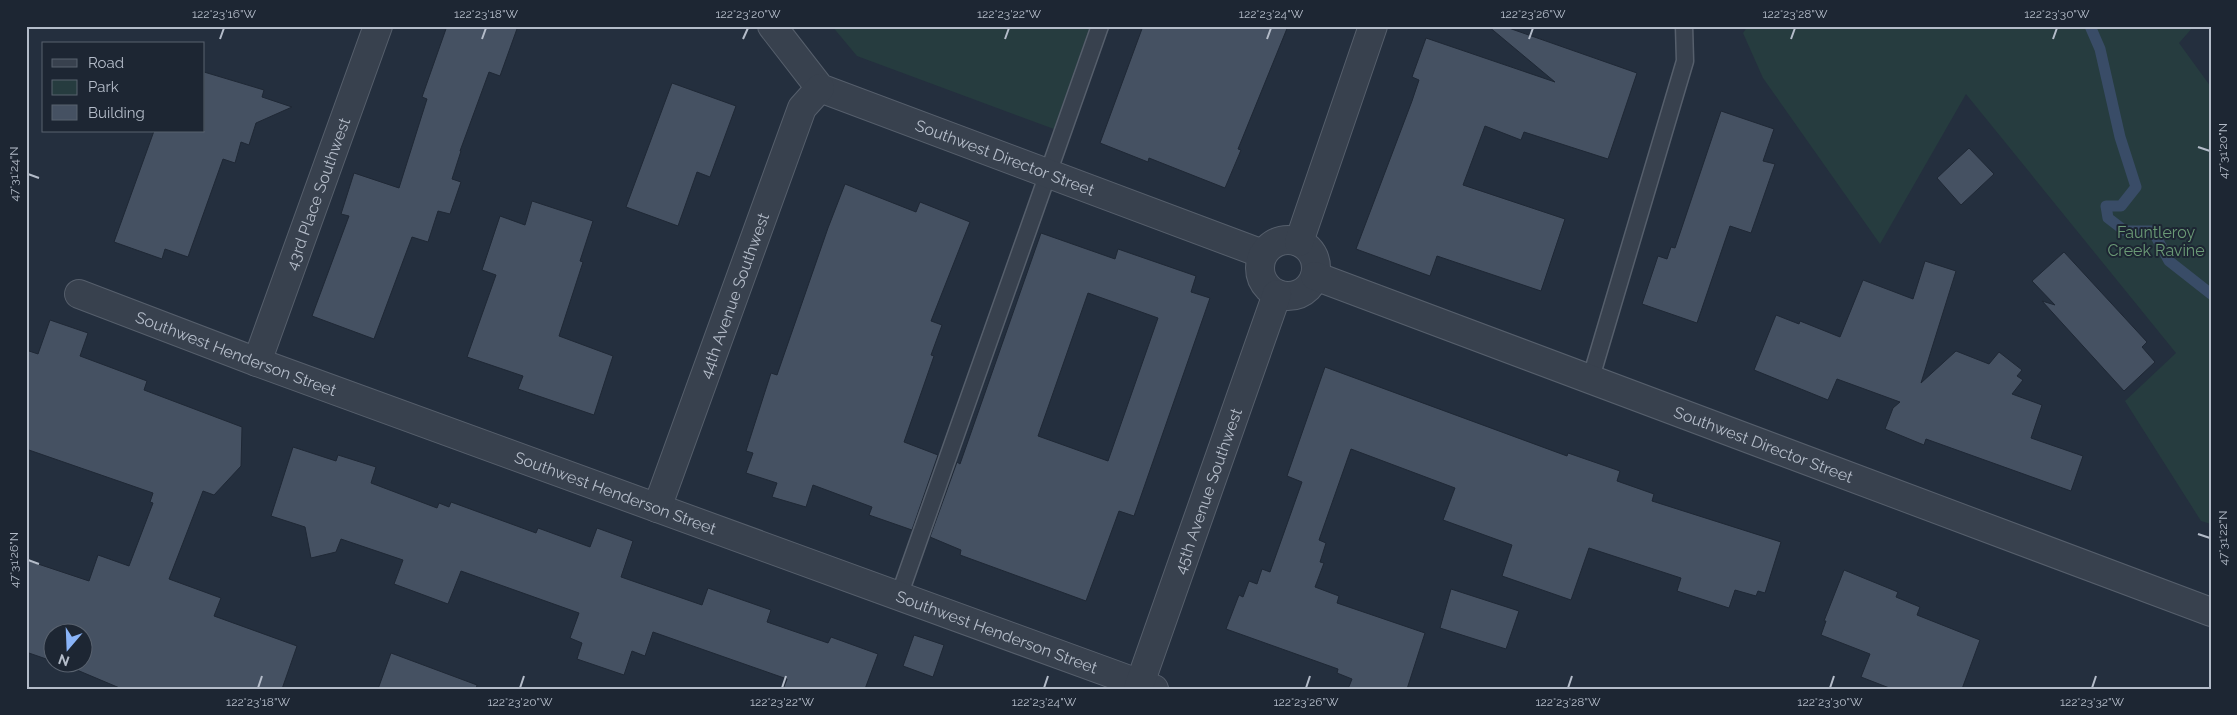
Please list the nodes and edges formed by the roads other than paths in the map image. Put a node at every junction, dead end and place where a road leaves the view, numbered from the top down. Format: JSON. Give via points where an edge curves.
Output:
{"nodes":[{"id":1,"x":378,"y":26,"type":"edge"},
{"id":2,"x":772,"y":26,"type":"edge"},
{"id":3,"x":1100,"y":26,"type":"edge"},
{"id":4,"x":1373,"y":26,"type":"edge"},
{"id":5,"x":1684,"y":26,"type":"edge"},
{"id":6,"x":820,"y":88,"type":"junction"},
{"id":7,"x":1049,"y":172,"type":"junction"},
{"id":8,"x":1299,"y":242,"type":"junction"},
{"id":9,"x":1263,"y":254,"type":"junction"},
{"id":10,"x":1315,"y":276,"type":"junction"},
{"id":11,"x":79,"y":294,"type":"dead end"},
{"id":12,"x":1277,"y":294,"type":"junction"},
{"id":13,"x":257,"y":362,"type":"junction"},
{"id":14,"x":1590,"y":381,"type":"junction"},
{"id":15,"x":657,"y":508,"type":"junction"},
{"id":16,"x":899,"y":596,"type":"junction"},
{"id":17,"x":2211,"y":612,"type":"edge"},
{"id":18,"x":1144,"y":687,"type":"edge"}],
"edges":[{"from":1,"to":13,"type":"street","name":"43rd Place Southwest"},
{"from":2,"to":6,"type":"street"},
{"from":3,"to":7,"type":"lane"},
{"from":4,"to":8,"type":"street"},
{"from":5,"to":14,"type":"lane","via":[[1685,61]]},
{"from":6,"to":7,"type":"street","name":"Southwest Director Street"},
{"from":6,"to":15,"type":"street","name":"44th Avenue Southwest","via":[[802,108]]},
{"from":7,"to":9,"type":"street","name":"Southwest Director Street"},
{"from":7,"to":16,"type":"lane"},
{"from":8,"to":9,"type":"street","via":[[1282,240]]},
{"from":8,"to":10,"type":"street","via":[[1314,257]]},
{"from":9,"to":12,"type":"street","via":[[1260,275],[1269,290]]},
{"from":10,"to":12,"type":"street","via":[[1304,292],[1286,296]]},
{"from":10,"to":14,"type":"street","name":"Southwest Director Street"},
{"from":11,"to":13,"type":"street","name":"Southwest Henderson Street"},
{"from":12,"to":18,"type":"street","name":"45th Avenue Southwest"},
{"from":13,"to":15,"type":"street","name":"Southwest Henderson Street"},
{"from":14,"to":17,"type":"street","name":"Southwest Director Street"},
{"from":15,"to":16,"type":"street","name":"Southwest Henderson Street"},
{"from":16,"to":18,"type":"street","name":"Southwest Henderson Street"}]}
